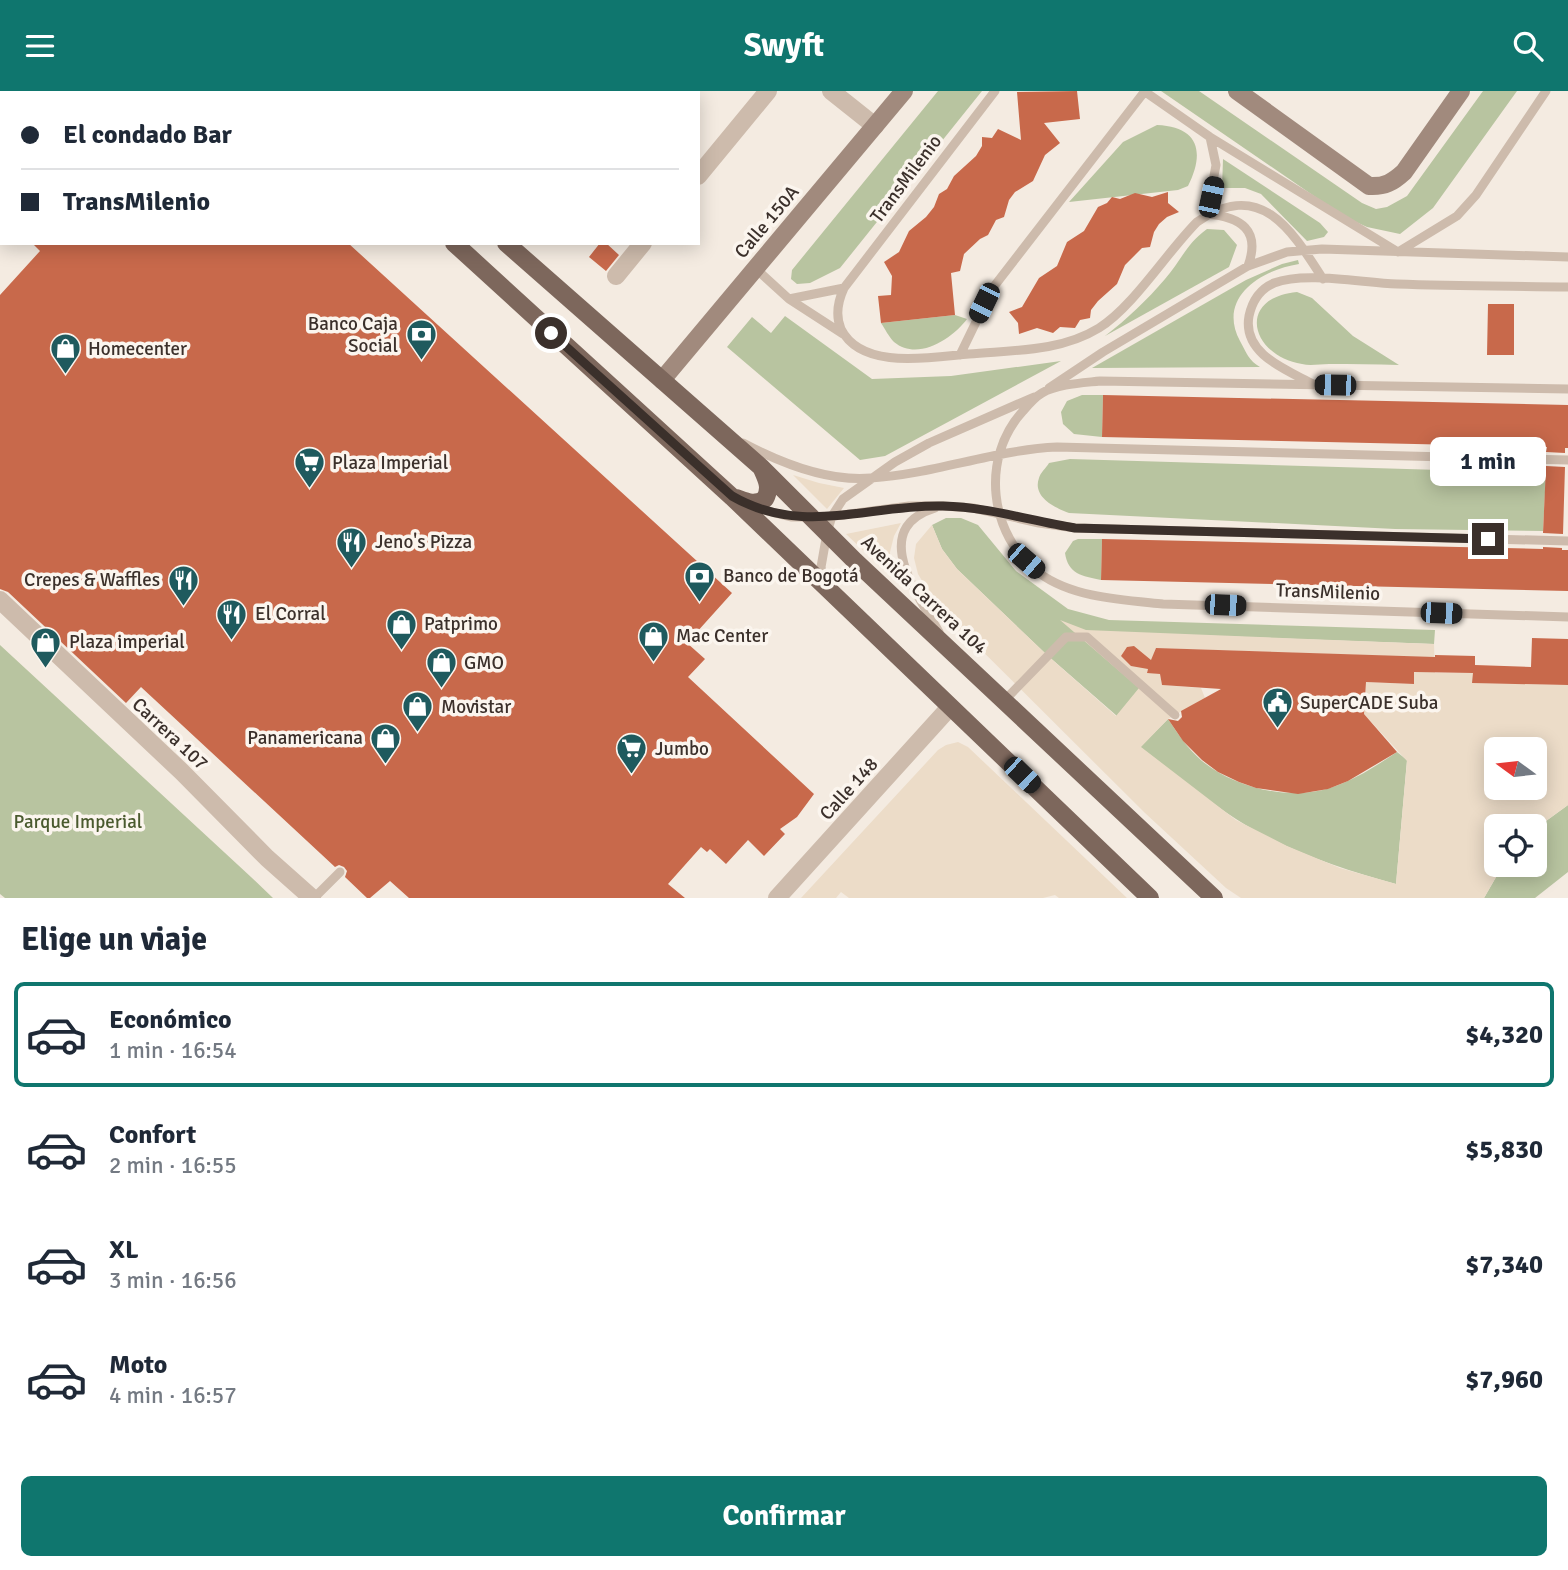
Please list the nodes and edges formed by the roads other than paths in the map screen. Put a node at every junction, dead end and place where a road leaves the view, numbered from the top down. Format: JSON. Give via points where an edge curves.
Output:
{"nodes":[{"id":1,"x":768,"y":91,"type":"edge"},
{"id":2,"x":831,"y":91,"type":"edge"},
{"id":3,"x":904,"y":91,"type":"edge"},
{"id":4,"x":995,"y":91,"type":"edge"},
{"id":5,"x":1145,"y":91,"type":"edge"},
{"id":6,"x":1237,"y":91,"type":"edge"},
{"id":7,"x":1461,"y":91,"type":"edge"},
{"id":8,"x":1546,"y":91,"type":"edge"},
{"id":9,"x":875,"y":126,"type":"junction"},
{"id":10,"x":1210,"y":137,"type":"junction"},
{"id":11,"x":700,"y":174,"type":"edge"},
{"id":12,"x":1207,"y":214,"type":"junction"},
{"id":13,"x":456,"y":245,"type":"edge"},
{"id":14,"x":508,"y":245,"type":"edge"},
{"id":15,"x":641,"y":245,"type":"edge"},
{"id":16,"x":1304,"y":250,"type":"junction"},
{"id":17,"x":1398,"y":252,"type":"junction"},
{"id":18,"x":1568,"y":257,"type":"edge"},
{"id":19,"x":1248,"y":266,"type":"junction"},
{"id":20,"x":756,"y":269,"type":"junction"},
{"id":21,"x":616,"y":276,"type":"dead end"},
{"id":22,"x":1323,"y":279,"type":"junction"},
{"id":23,"x":1568,"y":287,"type":"edge"},
{"id":24,"x":844,"y":288,"type":"junction"},
{"id":25,"x":789,"y":299,"type":"junction"},
{"id":26,"x":844,"y":335,"type":"junction"},
{"id":27,"x":960,"y":355,"type":"junction"},
{"id":28,"x":662,"y":380,"type":"junction"},
{"id":29,"x":1315,"y":385,"type":"junction"},
{"id":30,"x":1568,"y":390,"type":"edge"},
{"id":31,"x":1043,"y":392,"type":"junction"},
{"id":32,"x":720,"y":431,"type":"junction"},
{"id":33,"x":997,"y":454,"type":"junction"},
{"id":34,"x":1568,"y":460,"type":"edge"},
{"id":35,"x":762,"y":468,"type":"junction"},
{"id":36,"x":870,"y":478,"type":"junction"},
{"id":37,"x":732,"y":496,"type":"junction"},
{"id":38,"x":943,"y":506,"type":"junction"},
{"id":39,"x":999,"y":512,"type":"junction"},
{"id":40,"x":812,"y":517,"type":"junction"},
{"id":41,"x":829,"y":524,"type":"junction"},
{"id":42,"x":1568,"y":541,"type":"edge"},
{"id":43,"x":826,"y":586,"type":"junction"},
{"id":44,"x":0,"y":600,"type":"edge"},
{"id":45,"x":1568,"y":617,"type":"edge"},
{"id":46,"x":945,"y":643,"type":"junction"},
{"id":47,"x":1005,"y":700,"type":"junction"},
{"id":48,"x":950,"y":707,"type":"junction"},
{"id":49,"x":1175,"y":715,"type":"dead end"},
{"id":50,"x":340,"y":872,"type":"dead end"},
{"id":51,"x":313,"y":898,"type":"edge"},
{"id":52,"x":777,"y":898,"type":"edge"},
{"id":53,"x":1150,"y":898,"type":"edge"},
{"id":54,"x":1214,"y":898,"type":"edge"}],
"edges":[{"from":1,"to":11,"type":"street"},
{"from":2,"to":9,"type":"street"},
{"from":3,"to":9,"type":"street","name":"Calle 150A"},
{"from":4,"to":24,"type":"lane","name":"TransMilenio"},
{"from":5,"to":10,"type":"lane","name":"TransMilenio"},
{"from":5,"to":27,"type":"lane","via":[[992,289]]},
{"from":6,"to":7,"type":"street","via":[[1369,186],[1381,187],[1404,171]]},
{"from":8,"to":17,"type":"lane","via":[[1457,216]]},
{"from":9,"to":20,"type":"street","name":"Calle 150A"},
{"from":10,"to":12,"type":"lane","via":[[1216,165]]},
{"from":10,"to":17,"type":"lane","name":"TransMilenio"},
{"from":12,"to":16,"type":"lane","via":[[1227,206],[1252,205],[1278,219]]},
{"from":12,"to":19,"type":"lane","via":[[1234,219],[1248,231],[1252,241]]},
{"from":12,"to":27,"type":"lane","via":[[1100,327],[1058,345]]},
{"from":13,"to":37,"type":"main road"},
{"from":14,"to":28,"type":"main road","name":"Avenida Carrera 104"},
{"from":15,"to":21,"type":"street"},
{"from":16,"to":17,"type":"lane","name":"TransMilenio"},
{"from":16,"to":19,"type":"lane","name":"TransMilenio"},
{"from":16,"to":22,"type":"lane"},
{"from":17,"to":18,"type":"lane","name":"TransMilenio"},
{"from":19,"to":31,"type":"lane","name":"TransMilenio"},
{"from":20,"to":25,"type":"lane"},
{"from":20,"to":28,"type":"street","name":"Calle 150A"},
{"from":22,"to":23,"type":"lane","name":"TransMilenio"},
{"from":22,"to":29,"type":"lane","name":"TransMilenio","via":[[1273,284],[1257,297],[1249,319],[1251,337],[1265,357]]},
{"from":24,"to":25,"type":"lane"},
{"from":24,"to":26,"type":"lane","name":"TransMilenio","via":[[837,310]]},
{"from":25,"to":26,"type":"lane"},
{"from":26,"to":27,"type":"lane","via":[[874,355],[918,359]]},
{"from":28,"to":32,"type":"main road","name":"Avenida Carrera 104"},
{"from":29,"to":30,"type":"lane","name":"TransMilenio"},
{"from":29,"to":31,"type":"lane","name":"TransMilenio","via":[[1100,381]]},
{"from":31,"to":33,"type":"lane","name":"TransMilenio","via":[[1010,425]]},
{"from":31,"to":36,"type":"lane","name":"TransMilenio","via":[[929,443]]},
{"from":32,"to":35,"type":"main road","name":"Avenida Carrera 104"},
{"from":32,"to":36,"type":"lane","via":[[810,470]]},
{"from":33,"to":34,"type":"lane","via":[[1094,447]]},
{"from":33,"to":36,"type":"lane"},
{"from":33,"to":39,"type":"lane","name":"TransMilenio"},
{"from":35,"to":37,"type":"main road","via":[[769,489],[765,499],[751,503]]},
{"from":35,"to":40,"type":"main road","name":"Avenida Carrera 104"},
{"from":36,"to":41,"type":"lane","name":"TransMilenio","via":[[843,499]]},
{"from":37,"to":40,"type":"lane","via":[[776,515]]},
{"from":37,"to":43,"type":"main road"},
{"from":38,"to":39,"type":"lane"},
{"from":38,"to":41,"type":"lane","via":[[898,507]]},
{"from":38,"to":46,"type":"lane","via":[[910,521],[901,557]]},
{"from":39,"to":42,"type":"lane","via":[[1075,528]]},
{"from":39,"to":45,"type":"lane","name":"TransMilenio","via":[[1014,546],[1041,574],[1063,586],[1121,600]]},
{"from":40,"to":41,"type":"main road","name":"Avenida Carrera 104"},
{"from":41,"to":43,"type":"lane","via":[[821,567]]},
{"from":41,"to":46,"type":"main road","name":"Avenida Carrera 104"},
{"from":43,"to":48,"type":"main road"},
{"from":44,"to":51,"type":"street","name":"Carrera 107"},
{"from":46,"to":47,"type":"main road","name":"Avenida Carrera 104"},
{"from":47,"to":49,"type":"lane","via":[[1066,637],[1087,637]]},
{"from":47,"to":54,"type":"main road","name":"Avenida Carrera 104"},
{"from":48,"to":52,"type":"street","name":"Calle 148"},
{"from":48,"to":53,"type":"main road"},
{"from":50,"to":51,"type":"lane"}]}
